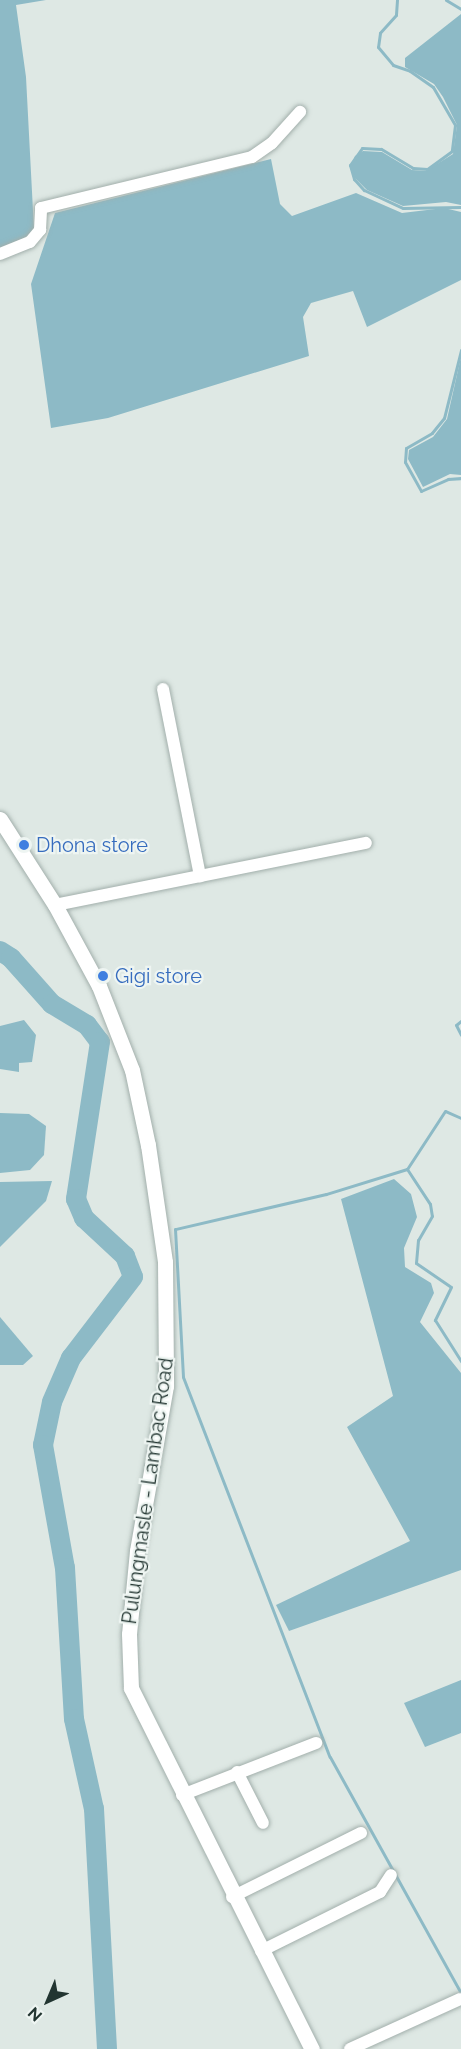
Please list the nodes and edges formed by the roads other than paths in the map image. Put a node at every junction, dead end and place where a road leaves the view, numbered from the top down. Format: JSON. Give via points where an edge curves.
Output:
{"nodes":[{"id":1,"x":300,"y":112,"type":"dead end"},
{"id":2,"x":0,"y":254,"type":"edge"},
{"id":3,"x":163,"y":689,"type":"dead end"},
{"id":4,"x":0,"y":819,"type":"edge"},
{"id":5,"x":366,"y":843,"type":"dead end"},
{"id":6,"x":200,"y":876,"type":"junction"},
{"id":7,"x":55,"y":905,"type":"junction"},
{"id":8,"x":316,"y":1743,"type":"dead end"},
{"id":9,"x":237,"y":1772,"type":"junction"},
{"id":10,"x":182,"y":1795,"type":"junction"},
{"id":11,"x":263,"y":1823,"type":"dead end"},
{"id":12,"x":361,"y":1833,"type":"dead end"},
{"id":13,"x":391,"y":1875,"type":"dead end"},
{"id":14,"x":232,"y":1897,"type":"junction"},
{"id":15,"x":261,"y":1951,"type":"junction"},
{"id":16,"x":460,"y":1999,"type":"edge"},
{"id":17,"x":312,"y":2049,"type":"edge"},
{"id":18,"x":350,"y":2049,"type":"edge"}],
"edges":[{"from":1,"to":2,"type":"street","via":[[272,143],[252,157],[41,208],[40,230],[30,242]]},
{"from":3,"to":6,"type":"street"},
{"from":4,"to":7,"type":"street","name":"Pulungmasle - Lambac Road"},
{"from":5,"to":6,"type":"street"},
{"from":6,"to":7,"type":"street"},
{"from":7,"to":10,"type":"street","name":"Pulungmasle - Lambac Road","via":[[99,986],[132,1070],[160,1222],[168,1319],[166,1386],[137,1551],[128,1665],[137,1705]]},
{"from":8,"to":9,"type":"street"},
{"from":9,"to":10,"type":"street"},
{"from":9,"to":11,"type":"street"},
{"from":10,"to":14,"type":"street","name":"Pulungmasle - Lambac Road"},
{"from":12,"to":14,"type":"street"},
{"from":13,"to":15,"type":"street","via":[[381,1892]]},
{"from":14,"to":15,"type":"street","name":"Pulungmasle - Lambac Road"},
{"from":15,"to":17,"type":"street","name":"Pulungmasle - Lambac Road"},
{"from":16,"to":18,"type":"street"}]}
